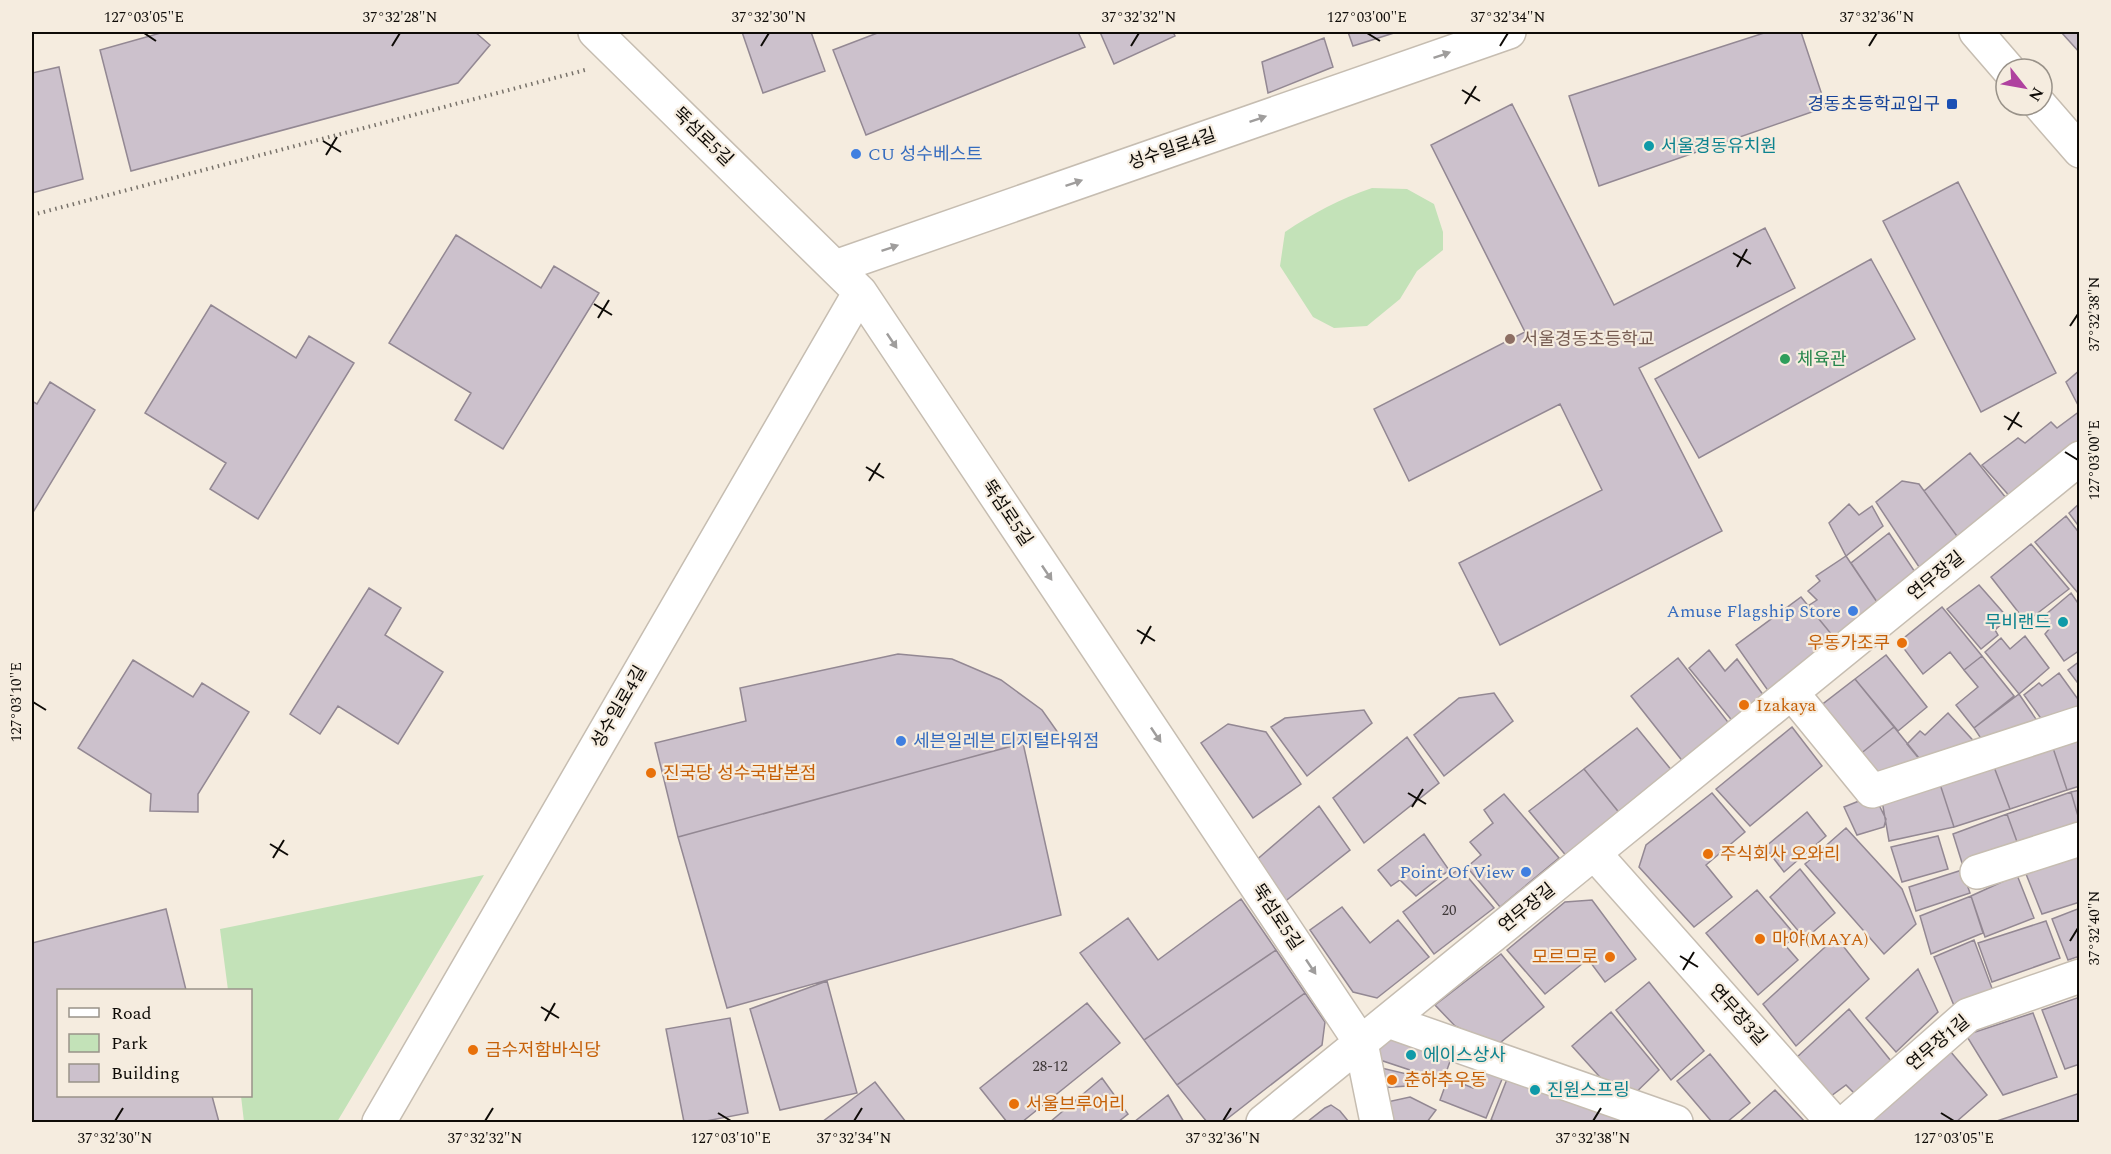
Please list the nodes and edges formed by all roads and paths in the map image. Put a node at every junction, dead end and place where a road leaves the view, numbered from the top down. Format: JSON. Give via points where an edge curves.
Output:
{"nodes":[{"id":1,"x":595,"y":32,"type":"edge"},
{"id":2,"x":1509,"y":32,"type":"edge"},
{"id":3,"x":1976,"y":32,"type":"edge"},
{"id":4,"x":1998,"y":57,"type":"edge"},
{"id":5,"x":624,"y":60,"type":"junction"},
{"id":6,"x":2051,"y":117,"type":"edge"},
{"id":7,"x":2079,"y":148,"type":"edge"},
{"id":8,"x":32,"y":215,"type":"edge"},
{"id":9,"x":835,"y":267,"type":"junction"},
{"id":10,"x":860,"y":292,"type":"junction"},
{"id":11,"x":2079,"y":458,"type":"edge"},
{"id":12,"x":1792,"y":693,"type":"junction"},
{"id":13,"x":2079,"y":723,"type":"edge"},
{"id":14,"x":2079,"y":839,"type":"edge"},
{"id":15,"x":1594,"y":853,"type":"junction"},
{"id":16,"x":1977,"y":872,"type":"dead end"},
{"id":17,"x":2079,"y":976,"type":"edge"},
{"id":18,"x":1388,"y":1021,"type":"junction"},
{"id":19,"x":1361,"y":1043,"type":"junction"},
{"id":20,"x":379,"y":1122,"type":"edge"},
{"id":21,"x":1263,"y":1122,"type":"edge"},
{"id":22,"x":1377,"y":1122,"type":"edge"},
{"id":23,"x":1676,"y":1122,"type":"edge"},
{"id":24,"x":1833,"y":1122,"type":"edge"},
{"id":25,"x":1846,"y":1122,"type":"edge"}],
"edges":[{"from":1,"to":5,"type":"street","name":"뚝섬로5길"},
{"from":9,"to":2,"type":"street","name":"성수일로4길","one_way":true},
{"from":3,"to":4,"type":"street"},
{"from":5,"to":8,"type":"path"},
{"from":5,"to":9,"type":"street","name":"뚝섬로5길"},
{"from":6,"to":7,"type":"street"},
{"from":9,"to":10,"type":"street","name":"뚝섬로5길"},
{"from":10,"to":19,"type":"street","name":"뚝섬로5길","one_way":true},
{"from":10,"to":20,"type":"street","name":"성수일로4길"},
{"from":11,"to":12,"type":"street","name":"연무장길"},
{"from":12,"to":13,"type":"street","via":[[1872,791]]},
{"from":12,"to":15,"type":"street","name":"연무장길"},
{"from":14,"to":16,"type":"street"},
{"from":15,"to":18,"type":"street","name":"연무장길"},
{"from":15,"to":24,"type":"street","name":"연무장3길"},
{"from":17,"to":25,"type":"street","name":"연무장1길","via":[[1968,1015]]},
{"from":18,"to":19,"type":"street","name":"연무장길"},
{"from":18,"to":23,"type":"street"},
{"from":19,"to":21,"type":"street","name":"연무장길"},
{"from":19,"to":22,"type":"street"}]}
